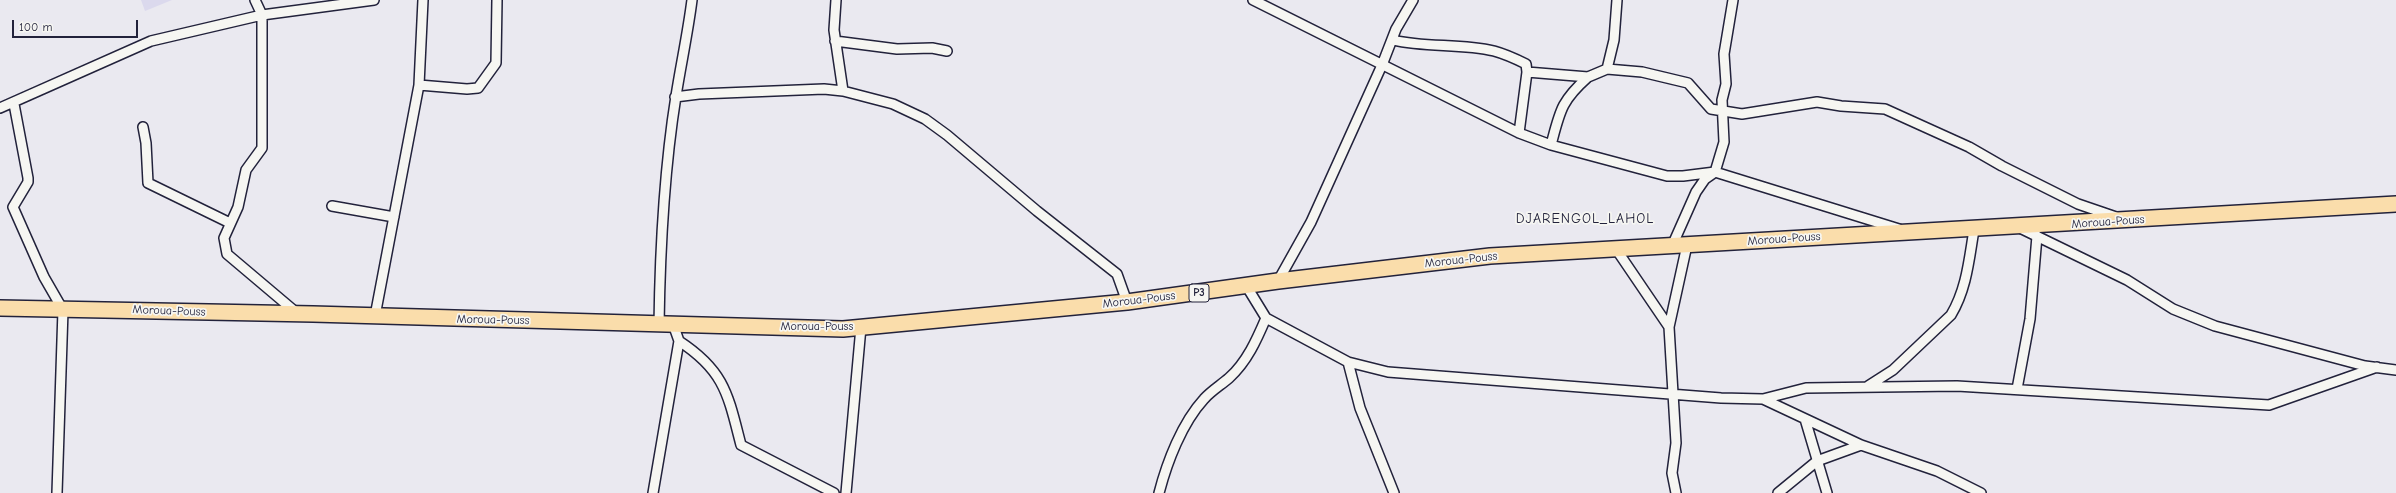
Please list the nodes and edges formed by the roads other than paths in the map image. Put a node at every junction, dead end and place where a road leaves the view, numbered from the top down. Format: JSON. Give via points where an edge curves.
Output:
{"nodes":[{"id":1,"x":255,"y":0,"type":"edge"},
{"id":2,"x":374,"y":0,"type":"edge"},
{"id":3,"x":423,"y":0,"type":"edge"},
{"id":4,"x":497,"y":0,"type":"edge"},
{"id":5,"x":692,"y":0,"type":"edge"},
{"id":6,"x":836,"y":0,"type":"edge"},
{"id":7,"x":1253,"y":0,"type":"edge"},
{"id":8,"x":1413,"y":0,"type":"edge"},
{"id":9,"x":1617,"y":0,"type":"edge"},
{"id":10,"x":1733,"y":0,"type":"edge"},
{"id":11,"x":262,"y":15,"type":"junction"},
{"id":12,"x":835,"y":40,"type":"junction"},
{"id":13,"x":1393,"y":40,"type":"junction"},
{"id":14,"x":947,"y":51,"type":"dead end"},
{"id":15,"x":1382,"y":65,"type":"junction"},
{"id":16,"x":1607,"y":69,"type":"junction"},
{"id":17,"x":1527,"y":72,"type":"junction"},
{"id":18,"x":1588,"y":77,"type":"junction"},
{"id":19,"x":419,"y":85,"type":"junction"},
{"id":20,"x":843,"y":90,"type":"junction"},
{"id":21,"x":675,"y":97,"type":"junction"},
{"id":22,"x":14,"y":104,"type":"junction"},
{"id":23,"x":0,"y":108,"type":"edge"},
{"id":24,"x":1722,"y":112,"type":"junction"},
{"id":25,"x":143,"y":127,"type":"dead end"},
{"id":26,"x":1519,"y":133,"type":"junction"},
{"id":27,"x":1551,"y":145,"type":"junction"},
{"id":28,"x":1715,"y":172,"type":"junction"},
{"id":29,"x":2396,"y":204,"type":"edge"},
{"id":30,"x":332,"y":206,"type":"dead end"},
{"id":31,"x":394,"y":217,"type":"junction"},
{"id":32,"x":2129,"y":221,"type":"junction"},
{"id":33,"x":230,"y":223,"type":"junction"},
{"id":34,"x":2020,"y":228,"type":"junction"},
{"id":35,"x":1974,"y":230,"type":"junction"},
{"id":36,"x":1906,"y":231,"type":"junction"},
{"id":37,"x":2037,"y":236,"type":"junction"},
{"id":38,"x":1679,"y":245,"type":"junction"},
{"id":39,"x":1616,"y":249,"type":"junction"},
{"id":40,"x":1278,"y":281,"type":"junction"},
{"id":41,"x":1247,"y":287,"type":"junction"},
{"id":42,"x":1127,"y":302,"type":"junction"},
{"id":43,"x":0,"y":308,"type":"edge"},
{"id":44,"x":63,"y":310,"type":"junction"},
{"id":45,"x":299,"y":314,"type":"junction"},
{"id":46,"x":375,"y":316,"type":"junction"},
{"id":47,"x":1266,"y":318,"type":"junction"},
{"id":48,"x":666,"y":324,"type":"junction"},
{"id":49,"x":861,"y":327,"type":"junction"},
{"id":50,"x":1669,"y":327,"type":"junction"},
{"id":51,"x":679,"y":341,"type":"junction"},
{"id":52,"x":1348,"y":362,"type":"junction"},
{"id":53,"x":2376,"y":367,"type":"junction"},
{"id":54,"x":2396,"y":370,"type":"edge"},
{"id":55,"x":1867,"y":386,"type":"junction"},
{"id":56,"x":2017,"y":389,"type":"junction"},
{"id":57,"x":1674,"y":393,"type":"junction"},
{"id":58,"x":1763,"y":399,"type":"junction"},
{"id":59,"x":1805,"y":419,"type":"junction"},
{"id":60,"x":1861,"y":446,"type":"junction"},
{"id":61,"x":1817,"y":461,"type":"junction"},
{"id":62,"x":57,"y":493,"type":"edge"},
{"id":63,"x":653,"y":493,"type":"edge"},
{"id":64,"x":834,"y":493,"type":"edge"},
{"id":65,"x":846,"y":493,"type":"edge"},
{"id":66,"x":1159,"y":493,"type":"edge"},
{"id":67,"x":1394,"y":493,"type":"edge"},
{"id":68,"x":1676,"y":493,"type":"edge"},
{"id":69,"x":1778,"y":493,"type":"edge"},
{"id":70,"x":1827,"y":493,"type":"edge"},
{"id":71,"x":1981,"y":493,"type":"edge"}],
"edges":[{"from":1,"to":11,"type":"street"},
{"from":2,"to":11,"type":"street"},
{"from":3,"to":19,"type":"street"},
{"from":4,"to":19,"type":"street","via":[[496,63],[478,88],[467,90]]},
{"from":5,"to":21,"type":"street"},
{"from":6,"to":12,"type":"street"},
{"from":7,"to":15,"type":"street"},
{"from":8,"to":13,"type":"street","via":[[1396,29]]},
{"from":9,"to":16,"type":"street","via":[[1614,40]]},
{"from":10,"to":24,"type":"street","via":[[1724,54],[1726,84]]},
{"from":11,"to":22,"type":"street","via":[[151,41]]},
{"from":11,"to":33,"type":"street","via":[[262,148],[248,165],[238,207]]},
{"from":12,"to":14,"type":"street","via":[[897,49],[932,48]]},
{"from":12,"to":20,"type":"street"},
{"from":13,"to":15,"type":"street"},
{"from":13,"to":17,"type":"street","via":[[1416,45],[1449,45],[1496,51],[1526,64]]},
{"from":15,"to":26,"type":"street"},
{"from":15,"to":40,"type":"street","via":[[1311,222]]},
{"from":16,"to":18,"type":"street"},
{"from":16,"to":24,"type":"street","via":[[1635,71],[1681,81],[1694,87],[1711,109]]},
{"from":17,"to":18,"type":"street"},
{"from":17,"to":26,"type":"street"},
{"from":18,"to":27,"type":"street","via":[[1564,102]]},
{"from":19,"to":31,"type":"street"},
{"from":20,"to":21,"type":"street","via":[[812,88]]},
{"from":20,"to":42,"type":"street","via":[[893,104],[925,119],[947,135],[1037,212],[1117,274]]},
{"from":21,"to":48,"type":"street","via":[[660,262]]},
{"from":22,"to":23,"type":"street"},
{"from":22,"to":44,"type":"street","via":[[28,178],[13,207],[44,277]]},
{"from":24,"to":28,"type":"street","via":[[1724,142]]},
{"from":24,"to":32,"type":"street","via":[[1748,114],[1817,102],[1885,109],[1969,146],[2002,166],[2078,204]]},
{"from":25,"to":33,"type":"street","via":[[148,183]]},
{"from":26,"to":27,"type":"street"},
{"from":27,"to":28,"type":"street","via":[[1666,176]]},
{"from":28,"to":36,"type":"street"},
{"from":28,"to":38,"type":"street","via":[[1705,179],[1696,192]]},
{"from":29,"to":32,"type":"main road","name":"Moroua-Pouss","number":"P3"},
{"from":30,"to":31,"type":"street"},
{"from":31,"to":46,"type":"street"},
{"from":32,"to":34,"type":"main road","name":"Moroua-Pouss","number":"P3"},
{"from":33,"to":45,"type":"street","via":[[224,238],[227,254]]},
{"from":34,"to":35,"type":"main road","name":"Moroua-Pouss","number":"P3"},
{"from":34,"to":37,"type":"street"},
{"from":35,"to":36,"type":"main road","name":"Moroua-Pouss","number":"P3"},
{"from":35,"to":55,"type":"street","via":[[1966,282],[1951,315],[1893,370]]},
{"from":36,"to":38,"type":"main road","name":"Moroua-Pouss","number":"P3"},
{"from":37,"to":53,"type":"street","via":[[2126,280],[2173,309],[2215,326]]},
{"from":37,"to":56,"type":"street","via":[[2030,319]]},
{"from":38,"to":39,"type":"main road","name":"Moroua-Pouss","number":"P3"},
{"from":38,"to":50,"type":"street"},
{"from":39,"to":40,"type":"main road","name":"Moroua-Pouss","number":"P3","via":[[1490,256]]},
{"from":39,"to":50,"type":"street"},
{"from":40,"to":41,"type":"main road","name":"Moroua-Pouss","number":"P3"},
{"from":41,"to":42,"type":"main road","name":"Moroua-Pouss","number":"P3"},
{"from":41,"to":47,"type":"street"},
{"from":42,"to":49,"type":"main road","name":"Moroua-Pouss","number":"P3"},
{"from":43,"to":44,"type":"main road","name":"Moroua-Pouss","number":"P3"},
{"from":44,"to":45,"type":"main road","name":"Moroua-Pouss","number":"P3"},
{"from":44,"to":62,"type":"street"},
{"from":45,"to":46,"type":"main road","name":"Moroua-Pouss","number":"P3"},
{"from":46,"to":48,"type":"main road","name":"Moroua-Pouss","number":"P3"},
{"from":47,"to":52,"type":"street"},
{"from":47,"to":66,"type":"street","via":[[1243,363],[1203,400],[1191,416],[1162,479]]},
{"from":48,"to":49,"type":"main road","name":"Moroua-Pouss","number":"P3","via":[[843,329]]},
{"from":48,"to":51,"type":"street"},
{"from":49,"to":65,"type":"street"},
{"from":50,"to":57,"type":"street"},
{"from":51,"to":63,"type":"street"},
{"from":51,"to":64,"type":"street","via":[[700,354],[712,366],[731,406],[741,445]]},
{"from":52,"to":57,"type":"street","via":[[1399,373]]},
{"from":52,"to":67,"type":"street","via":[[1360,408]]},
{"from":53,"to":54,"type":"street"},
{"from":53,"to":56,"type":"street","via":[[2270,405]]},
{"from":55,"to":56,"type":"street"},
{"from":55,"to":58,"type":"street","via":[[1798,389]]},
{"from":57,"to":58,"type":"street"},
{"from":57,"to":68,"type":"street","via":[[1676,443],[1672,473]]},
{"from":58,"to":59,"type":"street"},
{"from":59,"to":60,"type":"street"},
{"from":59,"to":61,"type":"street"},
{"from":60,"to":61,"type":"street"},
{"from":60,"to":71,"type":"street","via":[[1931,469]]},
{"from":61,"to":69,"type":"street"},
{"from":61,"to":70,"type":"street"}]}
